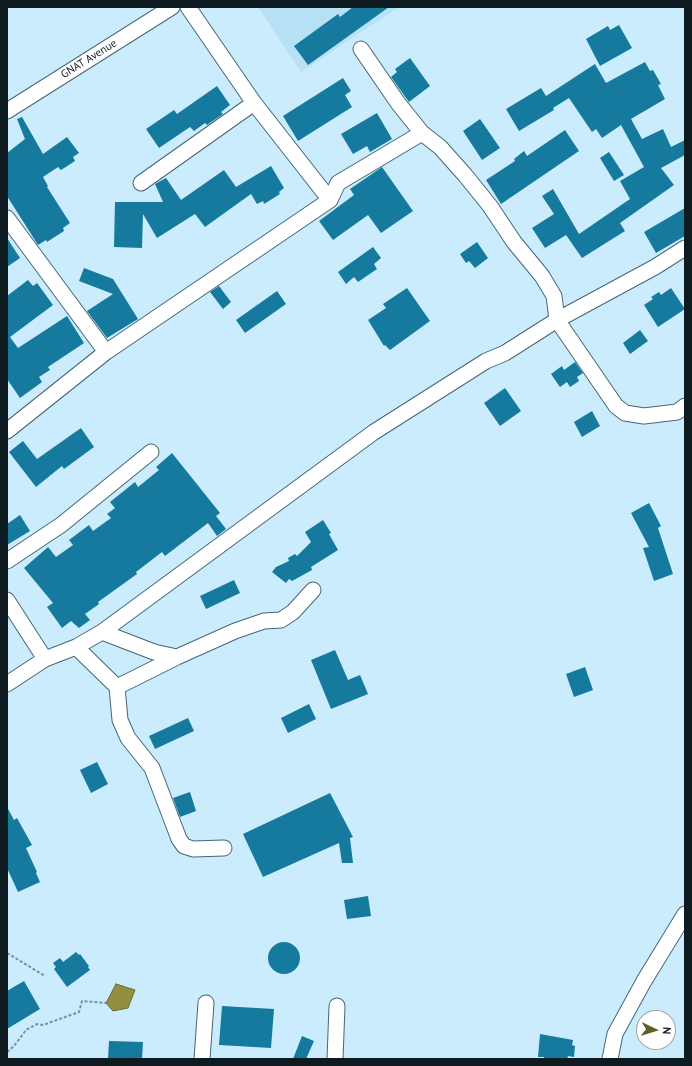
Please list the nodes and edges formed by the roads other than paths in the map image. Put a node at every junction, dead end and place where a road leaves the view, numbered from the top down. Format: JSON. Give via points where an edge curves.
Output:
{"nodes":[{"id":1,"x":172,"y":7,"type":"edge"},
{"id":2,"x":188,"y":7,"type":"edge"},
{"id":3,"x":361,"y":49,"type":"dead end"},
{"id":4,"x":254,"y":103,"type":"junction"},
{"id":5,"x":7,"y":112,"type":"edge"},
{"id":6,"x":422,"y":133,"type":"junction"},
{"id":7,"x":141,"y":183,"type":"dead end"},
{"id":8,"x":330,"y":200,"type":"junction"},
{"id":9,"x":7,"y":218,"type":"edge"},
{"id":10,"x":685,"y":248,"type":"edge"},
{"id":11,"x":557,"y":320,"type":"junction"},
{"id":12,"x":106,"y":352,"type":"junction"},
{"id":13,"x":685,"y":406,"type":"edge"},
{"id":14,"x":7,"y":430,"type":"edge"},
{"id":15,"x":151,"y":452,"type":"dead end"},
{"id":16,"x":7,"y":561,"type":"edge"},
{"id":17,"x":313,"y":590,"type":"dead end"},
{"id":18,"x":7,"y":600,"type":"edge"},
{"id":19,"x":102,"y":632,"type":"junction"},
{"id":20,"x":76,"y":647,"type":"junction"},
{"id":21,"x":177,"y":657,"type":"junction"},
{"id":22,"x":45,"y":659,"type":"junction"},
{"id":23,"x":7,"y":684,"type":"edge"},
{"id":24,"x":117,"y":687,"type":"junction"},
{"id":25,"x":224,"y":848,"type":"dead end"},
{"id":26,"x":685,"y":914,"type":"edge"},
{"id":27,"x":206,"y":1003,"type":"dead end"},
{"id":28,"x":337,"y":1006,"type":"dead end"},
{"id":29,"x":202,"y":1059,"type":"edge"},
{"id":30,"x":335,"y":1059,"type":"edge"},
{"id":31,"x":610,"y":1059,"type":"edge"}],
"edges":[{"from":1,"to":5,"type":"street","name":"GNAT Avenue"},
{"from":2,"to":4,"type":"street"},
{"from":3,"to":6,"type":"street"},
{"from":4,"to":7,"type":"street"},
{"from":4,"to":8,"type":"street"},
{"from":6,"to":8,"type":"street","via":[[338,183]]},
{"from":6,"to":11,"type":"street","via":[[440,147],[465,175],[542,276],[554,296]]},
{"from":8,"to":12,"type":"street"},
{"from":9,"to":12,"type":"street"},
{"from":10,"to":11,"type":"street"},
{"from":11,"to":13,"type":"street","via":[[616,406],[625,413],[644,416],[677,412]]},
{"from":11,"to":19,"type":"street","via":[[505,353],[486,361],[374,432]]},
{"from":12,"to":14,"type":"street"},
{"from":15,"to":16,"type":"street","via":[[61,525]]},
{"from":17,"to":21,"type":"street","via":[[293,612],[281,620],[264,621],[235,631]]},
{"from":18,"to":22,"type":"street"},
{"from":19,"to":20,"type":"street"},
{"from":19,"to":21,"type":"street","via":[[154,652]]},
{"from":20,"to":22,"type":"street"},
{"from":20,"to":24,"type":"street"},
{"from":21,"to":24,"type":"street"},
{"from":22,"to":23,"type":"street"},
{"from":24,"to":25,"type":"street","via":[[120,720],[128,738],[152,768],[179,839],[184,846],[193,849]]},
{"from":26,"to":31,"type":"street","via":[[615,1034]]},
{"from":27,"to":29,"type":"street"},
{"from":28,"to":30,"type":"street"}]}
